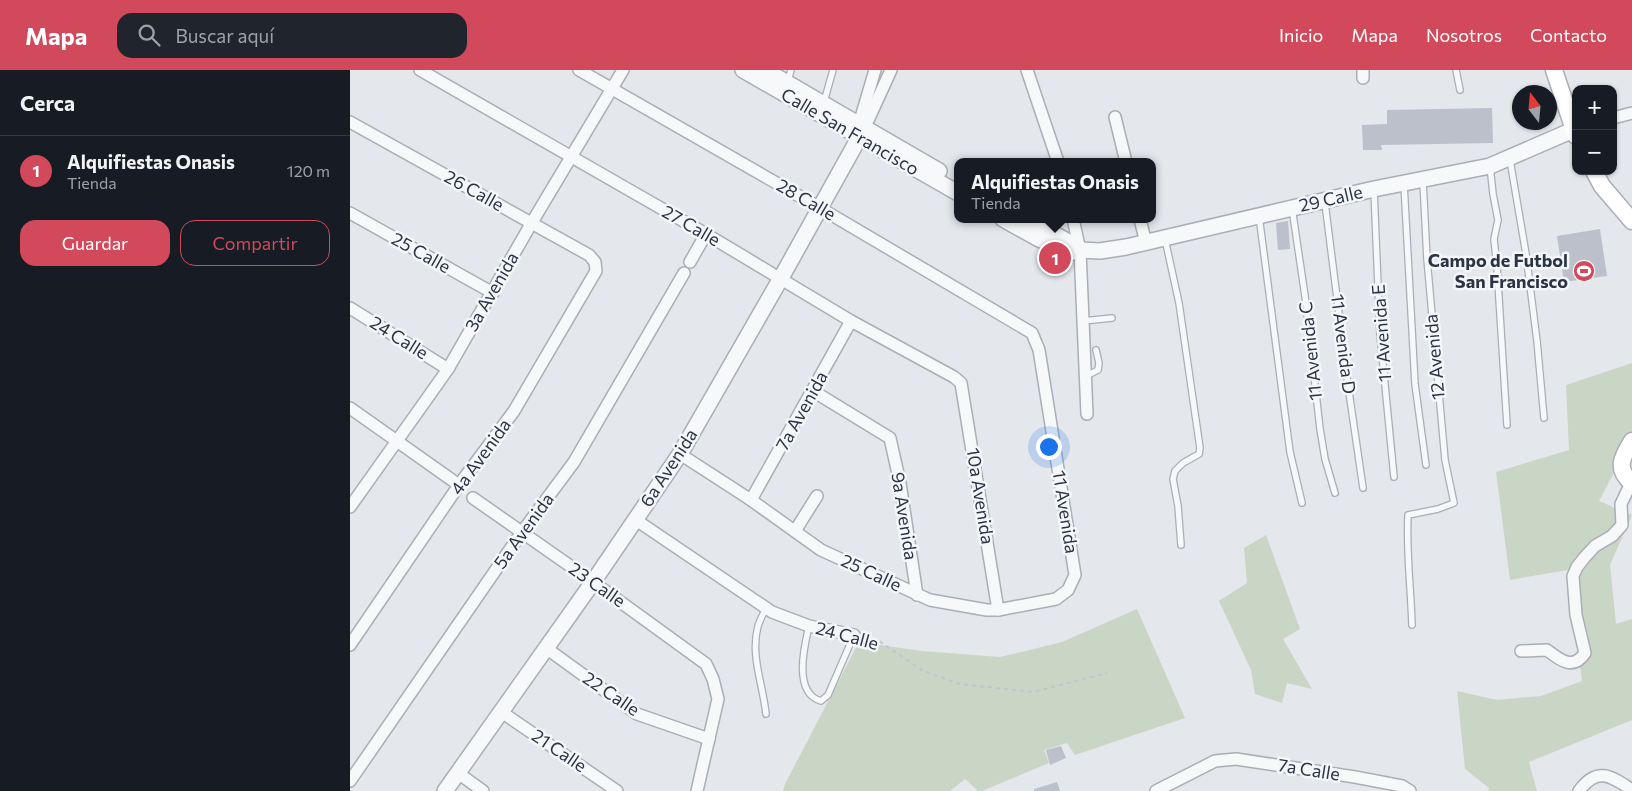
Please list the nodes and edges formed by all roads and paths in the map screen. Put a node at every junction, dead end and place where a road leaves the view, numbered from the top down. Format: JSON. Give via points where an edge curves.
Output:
{"nodes":[{"id":1,"x":420,"y":70,"type":"edge"},
{"id":2,"x":578,"y":70,"type":"edge"},
{"id":3,"x":623,"y":70,"type":"edge"},
{"id":4,"x":743,"y":70,"type":"edge"},
{"id":5,"x":765,"y":70,"type":"edge"},
{"id":6,"x":833,"y":70,"type":"edge"},
{"id":7,"x":875,"y":70,"type":"edge"},
{"id":8,"x":891,"y":70,"type":"edge"},
{"id":9,"x":1027,"y":70,"type":"edge"},
{"id":10,"x":1456,"y":70,"type":"edge"},
{"id":11,"x":1554,"y":70,"type":"edge"},
{"id":12,"x":789,"y":76,"type":"edge"},
{"id":13,"x":612,"y":89,"type":"junction"},
{"id":14,"x":1460,"y":90,"type":"dead end"},
{"id":15,"x":824,"y":104,"type":"junction"},
{"id":16,"x":1632,"y":113,"type":"edge"},
{"id":17,"x":1115,"y":117,"type":"dead end"},
{"id":18,"x":1617,"y":117,"type":"edge"},
{"id":19,"x":350,"y":122,"type":"edge"},
{"id":20,"x":861,"y":130,"type":"junction"},
{"id":21,"x":1574,"y":130,"type":"edge"},
{"id":22,"x":1572,"y":133,"type":"edge"},
{"id":23,"x":571,"y":157,"type":"junction"},
{"id":24,"x":1057,"y":158,"type":"edge"},
{"id":25,"x":1125,"y":158,"type":"edge"},
{"id":26,"x":1510,"y":158,"type":"junction"},
{"id":27,"x":1490,"y":166,"type":"junction"},
{"id":28,"x":1596,"y":175,"type":"edge"},
{"id":29,"x":954,"y":180,"type":"edge"},
{"id":30,"x":1423,"y":180,"type":"junction"},
{"id":31,"x":1404,"y":184,"type":"junction"},
{"id":32,"x":954,"y":190,"type":"edge"},
{"id":33,"x":1374,"y":190,"type":"junction"},
{"id":34,"x":1324,"y":200,"type":"junction"},
{"id":35,"x":820,"y":208,"type":"junction"},
{"id":36,"x":1292,"y":208,"type":"junction"},
{"id":37,"x":350,"y":213,"type":"edge"},
{"id":38,"x":1259,"y":216,"type":"junction"},
{"id":39,"x":1632,"y":221,"type":"edge"},
{"id":40,"x":1010,"y":223,"type":"edge"},
{"id":41,"x":1035,"y":223,"type":"edge"},
{"id":42,"x":1074,"y":223,"type":"edge"},
{"id":43,"x":1141,"y":223,"type":"edge"},
{"id":44,"x":532,"y":224,"type":"junction"},
{"id":45,"x":706,"y":234,"type":"junction"},
{"id":46,"x":1165,"y":239,"type":"junction"},
{"id":47,"x":1146,"y":243,"type":"junction"},
{"id":48,"x":1080,"y":250,"type":"junction"},
{"id":49,"x":595,"y":262,"type":"joint"},
{"id":50,"x":690,"y":262,"type":"dead end"},
{"id":51,"x":684,"y":273,"type":"dead end"},
{"id":52,"x":781,"y":278,"type":"junction"},
{"id":53,"x":492,"y":293,"type":"junction"},
{"id":54,"x":350,"y":308,"type":"edge"},
{"id":55,"x":1112,"y":318,"type":"dead end"},
{"id":56,"x":851,"y":321,"type":"junction"},
{"id":57,"x":1083,"y":321,"type":"junction"},
{"id":58,"x":1032,"y":333,"type":"joint"},
{"id":59,"x":1096,"y":350,"type":"dead end"},
{"id":60,"x":448,"y":369,"type":"junction"},
{"id":61,"x":1086,"y":376,"type":"junction"},
{"id":62,"x":962,"y":383,"type":"joint"},
{"id":63,"x":813,"y":391,"type":"junction"},
{"id":64,"x":350,"y":408,"type":"edge"},
{"id":65,"x":1087,"y":414,"type":"dead end"},
{"id":66,"x":1544,"y":418,"type":"dead end"},
{"id":67,"x":1507,"y":425,"type":"dead end"},
{"id":68,"x":395,"y":441,"type":"junction"},
{"id":69,"x":1632,"y":441,"type":"edge"},
{"id":70,"x":680,"y":454,"type":"junction"},
{"id":71,"x":1426,"y":465,"type":"dead end"},
{"id":72,"x":1394,"y":477,"type":"dead end"},
{"id":73,"x":1631,"y":483,"type":"edge"},
{"id":74,"x":459,"y":485,"type":"junction"},
{"id":75,"x":1363,"y":488,"type":"dead end"},
{"id":76,"x":1335,"y":493,"type":"dead end"},
{"id":77,"x":817,"y":496,"type":"dead end"},
{"id":78,"x":473,"y":498,"type":"dead end"},
{"id":79,"x":751,"y":500,"type":"junction"},
{"id":80,"x":1302,"y":503,"type":"dead end"},
{"id":81,"x":350,"y":507,"type":"edge"},
{"id":82,"x":636,"y":520,"type":"junction"},
{"id":83,"x":1627,"y":527,"type":"edge"},
{"id":84,"x":795,"y":531,"type":"junction"},
{"id":85,"x":522,"y":532,"type":"junction"},
{"id":86,"x":1181,"y":545,"type":"dead end"},
{"id":87,"x":1076,"y":575,"type":"joint"},
{"id":88,"x":593,"y":582,"type":"junction"},
{"id":89,"x":917,"y":595,"type":"junction"},
{"id":90,"x":766,"y":608,"type":"junction"},
{"id":91,"x":998,"y":610,"type":"junction"},
{"id":92,"x":1412,"y":625,"type":"dead end"},
{"id":93,"x":809,"y":626,"type":"junction"},
{"id":94,"x":854,"y":635,"type":"junction"},
{"id":95,"x":350,"y":644,"type":"edge"},
{"id":96,"x":546,"y":648,"type":"junction"},
{"id":97,"x":1521,"y":652,"type":"dead end"},
{"id":98,"x":1107,"y":672,"type":"dead end"},
{"id":99,"x":500,"y":711,"type":"junction"},
{"id":100,"x":766,"y":714,"type":"dead end"},
{"id":101,"x":709,"y":739,"type":"junction"},
{"id":102,"x":458,"y":773,"type":"junction"},
{"id":103,"x":350,"y":781,"type":"edge"},
{"id":104,"x":1632,"y":790,"type":"edge"},
{"id":105,"x":445,"y":791,"type":"edge"},
{"id":106,"x":483,"y":791,"type":"edge"},
{"id":107,"x":617,"y":791,"type":"edge"},
{"id":108,"x":696,"y":791,"type":"edge"},
{"id":109,"x":1156,"y":791,"type":"edge"},
{"id":110,"x":1410,"y":791,"type":"edge"},
{"id":111,"x":1580,"y":791,"type":"edge"}],
"edges":[{"from":1,"to":23,"type":"street","name":"27 Calle"},
{"from":2,"to":13,"type":"street","name":"28 Calle"},
{"from":3,"to":13,"type":"street","name":"3a Avenida"},
{"from":4,"to":20,"type":"street","name":"Calle San Francisco"},
{"from":5,"to":12,"type":"street","name":"Calle San Francisco"},
{"from":6,"to":15,"type":"lane"},
{"from":7,"to":20,"type":"street"},
{"from":8,"to":20,"type":"street"},
{"from":9,"to":24,"type":"street"},
{"from":10,"to":14,"type":"lane"},
{"from":11,"to":21,"type":"main road"},
{"from":12,"to":15,"type":"street","name":"Calle San Francisco"},
{"from":13,"to":23,"type":"street","name":"3a Avenida"},
{"from":13,"to":35,"type":"street","name":"28 Calle"},
{"from":15,"to":20,"type":"street","name":"Calle San Francisco"},
{"from":16,"to":18,"type":"street"},
{"from":17,"to":25,"type":"street"},
{"from":19,"to":44,"type":"street","name":"26 Calle"},
{"from":20,"to":29,"type":"street","name":"Calle San Francisco"},
{"from":20,"to":32,"type":"street","name":"Calle San Francisco"},
{"from":20,"to":35,"type":"street","name":"6a Avenida"},
{"from":22,"to":26,"type":"street","name":"29 Calle"},
{"from":23,"to":44,"type":"street","name":"3a Avenida"},
{"from":23,"to":45,"type":"street","name":"27 Calle"},
{"from":26,"to":27,"type":"street","name":"29 Calle"},
{"from":26,"to":66,"type":"lane","via":[[1526,254]]},
{"from":27,"to":30,"type":"street","name":"29 Calle"},
{"from":27,"to":67,"type":"lane","via":[[1498,220],[1494,239]]},
{"from":28,"to":39,"type":"main road"},
{"from":30,"to":31,"type":"street","name":"29 Calle"},
{"from":30,"to":92,"type":"lane","name":"12 Avenida","via":[[1440,410],[1454,503],[1408,515]]},
{"from":31,"to":33,"type":"street","name":"29 Calle"},
{"from":31,"to":71,"type":"lane","via":[[1416,384]]},
{"from":33,"to":34,"type":"street","name":"29 Calle"},
{"from":33,"to":72,"type":"lane","name":"11 Avenida E","via":[[1380,334]]},
{"from":34,"to":36,"type":"street","name":"29 Calle"},
{"from":34,"to":75,"type":"lane","name":"11 Avenida D"},
{"from":35,"to":52,"type":"street","name":"6a Avenida"},
{"from":35,"to":58,"type":"street","name":"28 Calle"},
{"from":36,"to":38,"type":"street","name":"29 Calle"},
{"from":36,"to":76,"type":"lane","name":"11 Avenida C","via":[[1320,428]]},
{"from":37,"to":53,"type":"street","name":"25 Calle"},
{"from":38,"to":46,"type":"street","name":"29 Calle"},
{"from":38,"to":80,"type":"lane","via":[[1290,452]]},
{"from":40,"to":48,"type":"street","via":[[1069,253]]},
{"from":41,"to":48,"type":"street"},
{"from":42,"to":48,"type":"street"},
{"from":43,"to":47,"type":"street"},
{"from":44,"to":49,"type":"street","name":"26 Calle","via":[[589,254]]},
{"from":44,"to":53,"type":"street","name":"3a Avenida"},
{"from":45,"to":50,"type":"street"},
{"from":45,"to":52,"type":"street","name":"27 Calle"},
{"from":46,"to":47,"type":"street","name":"29 Calle"},
{"from":46,"to":86,"type":"lane","via":[[1179,303],[1200,448],[1199,454],[1175,470],[1173,479]]},
{"from":47,"to":48,"type":"street","name":"29 Calle","via":[[1100,251]]},
{"from":48,"to":57,"type":"street"},
{"from":49,"to":74,"type":"street","name":"4a Avenida","via":[[596,272],[514,411]]},
{"from":51,"to":85,"type":"street","name":"5a Avenida","via":[[574,462]]},
{"from":52,"to":56,"type":"street","name":"27 Calle"},
{"from":52,"to":70,"type":"street","name":"6a Avenida"},
{"from":53,"to":60,"type":"street","name":"3a Avenida"},
{"from":54,"to":60,"type":"street","name":"24 Calle"},
{"from":55,"to":57,"type":"lane"},
{"from":56,"to":62,"type":"street","name":"27 Calle"},
{"from":56,"to":63,"type":"street","name":"7a Avenida"},
{"from":57,"to":61,"type":"street"},
{"from":58,"to":87,"type":"street","name":"11 Avenida","via":[[1039,350]]},
{"from":59,"to":61,"type":"lane","via":[[1098,370]]},
{"from":60,"to":68,"type":"street","name":"3a Avenida"},
{"from":61,"to":65,"type":"street"},
{"from":62,"to":91,"type":"street","name":"10a Avenida"},
{"from":63,"to":79,"type":"street","name":"7a Avenida"},
{"from":63,"to":89,"type":"street","name":"9a Avenida","via":[[890,438]]},
{"from":64,"to":68,"type":"street"},
{"from":68,"to":74,"type":"street"},
{"from":68,"to":81,"type":"street","name":"3a Avenida"},
{"from":69,"to":73,"type":"main road","via":[[1622,461],[1624,474]]},
{"from":70,"to":79,"type":"street","name":"25 Calle"},
{"from":70,"to":82,"type":"street","name":"6a Avenida"},
{"from":73,"to":83,"type":"street","via":[[1621,504]]},
{"from":74,"to":95,"type":"street","name":"4a Avenida"},
{"from":77,"to":84,"type":"street"},
{"from":78,"to":85,"type":"street","name":"23 Calle"},
{"from":79,"to":84,"type":"street","name":"25 Calle"},
{"from":82,"to":88,"type":"street","name":"6a Avenida"},
{"from":82,"to":90,"type":"street","name":"24 Calle"},
{"from":83,"to":97,"type":"street","via":[[1595,546],[1573,576],[1576,615],[1585,653],[1581,659],[1576,662],[1559,660],[1547,650]]},
{"from":84,"to":89,"type":"street","name":"25 Calle","via":[[820,550]]},
{"from":85,"to":88,"type":"street","name":"23 Calle"},
{"from":85,"to":103,"type":"street","name":"5a Avenida"},
{"from":87,"to":91,"type":"street","name":"25 Calle","via":[[1068,590],[1056,599]]},
{"from":88,"to":96,"type":"street","name":"6a Avenida"},
{"from":88,"to":101,"type":"street","name":"23 Calle","via":[[706,664],[718,699]]},
{"from":89,"to":91,"type":"street","name":"25 Calle","via":[[930,600]]},
{"from":90,"to":93,"type":"street","name":"24 Calle"},
{"from":90,"to":100,"type":"lane","via":[[758,628],[756,653]]},
{"from":93,"to":94,"type":"street","name":"24 Calle"},
{"from":93,"to":94,"type":"lane","via":[[802,655],[806,691],[813,699],[821,701],[828,695]]},
{"from":94,"to":98,"type":"path","name":"24 Calle","via":[[879,641],[923,671],[960,684],[1032,692]]},
{"from":96,"to":99,"type":"street","name":"6a Avenida"},
{"from":96,"to":101,"type":"street","name":"22 Calle","via":[[637,714]]},
{"from":99,"to":102,"type":"street","name":"6a Avenida"},
{"from":99,"to":107,"type":"street","name":"21 Calle"},
{"from":101,"to":108,"type":"street"},
{"from":102,"to":105,"type":"street","name":"6a Avenida"},
{"from":102,"to":106,"type":"street"},
{"from":104,"to":111,"type":"street","via":[[1614,777],[1605,775],[1591,778]]},
{"from":109,"to":110,"type":"street","name":"7a Calle","via":[[1215,761],[1236,759],[1355,777],[1402,786]]}]}
